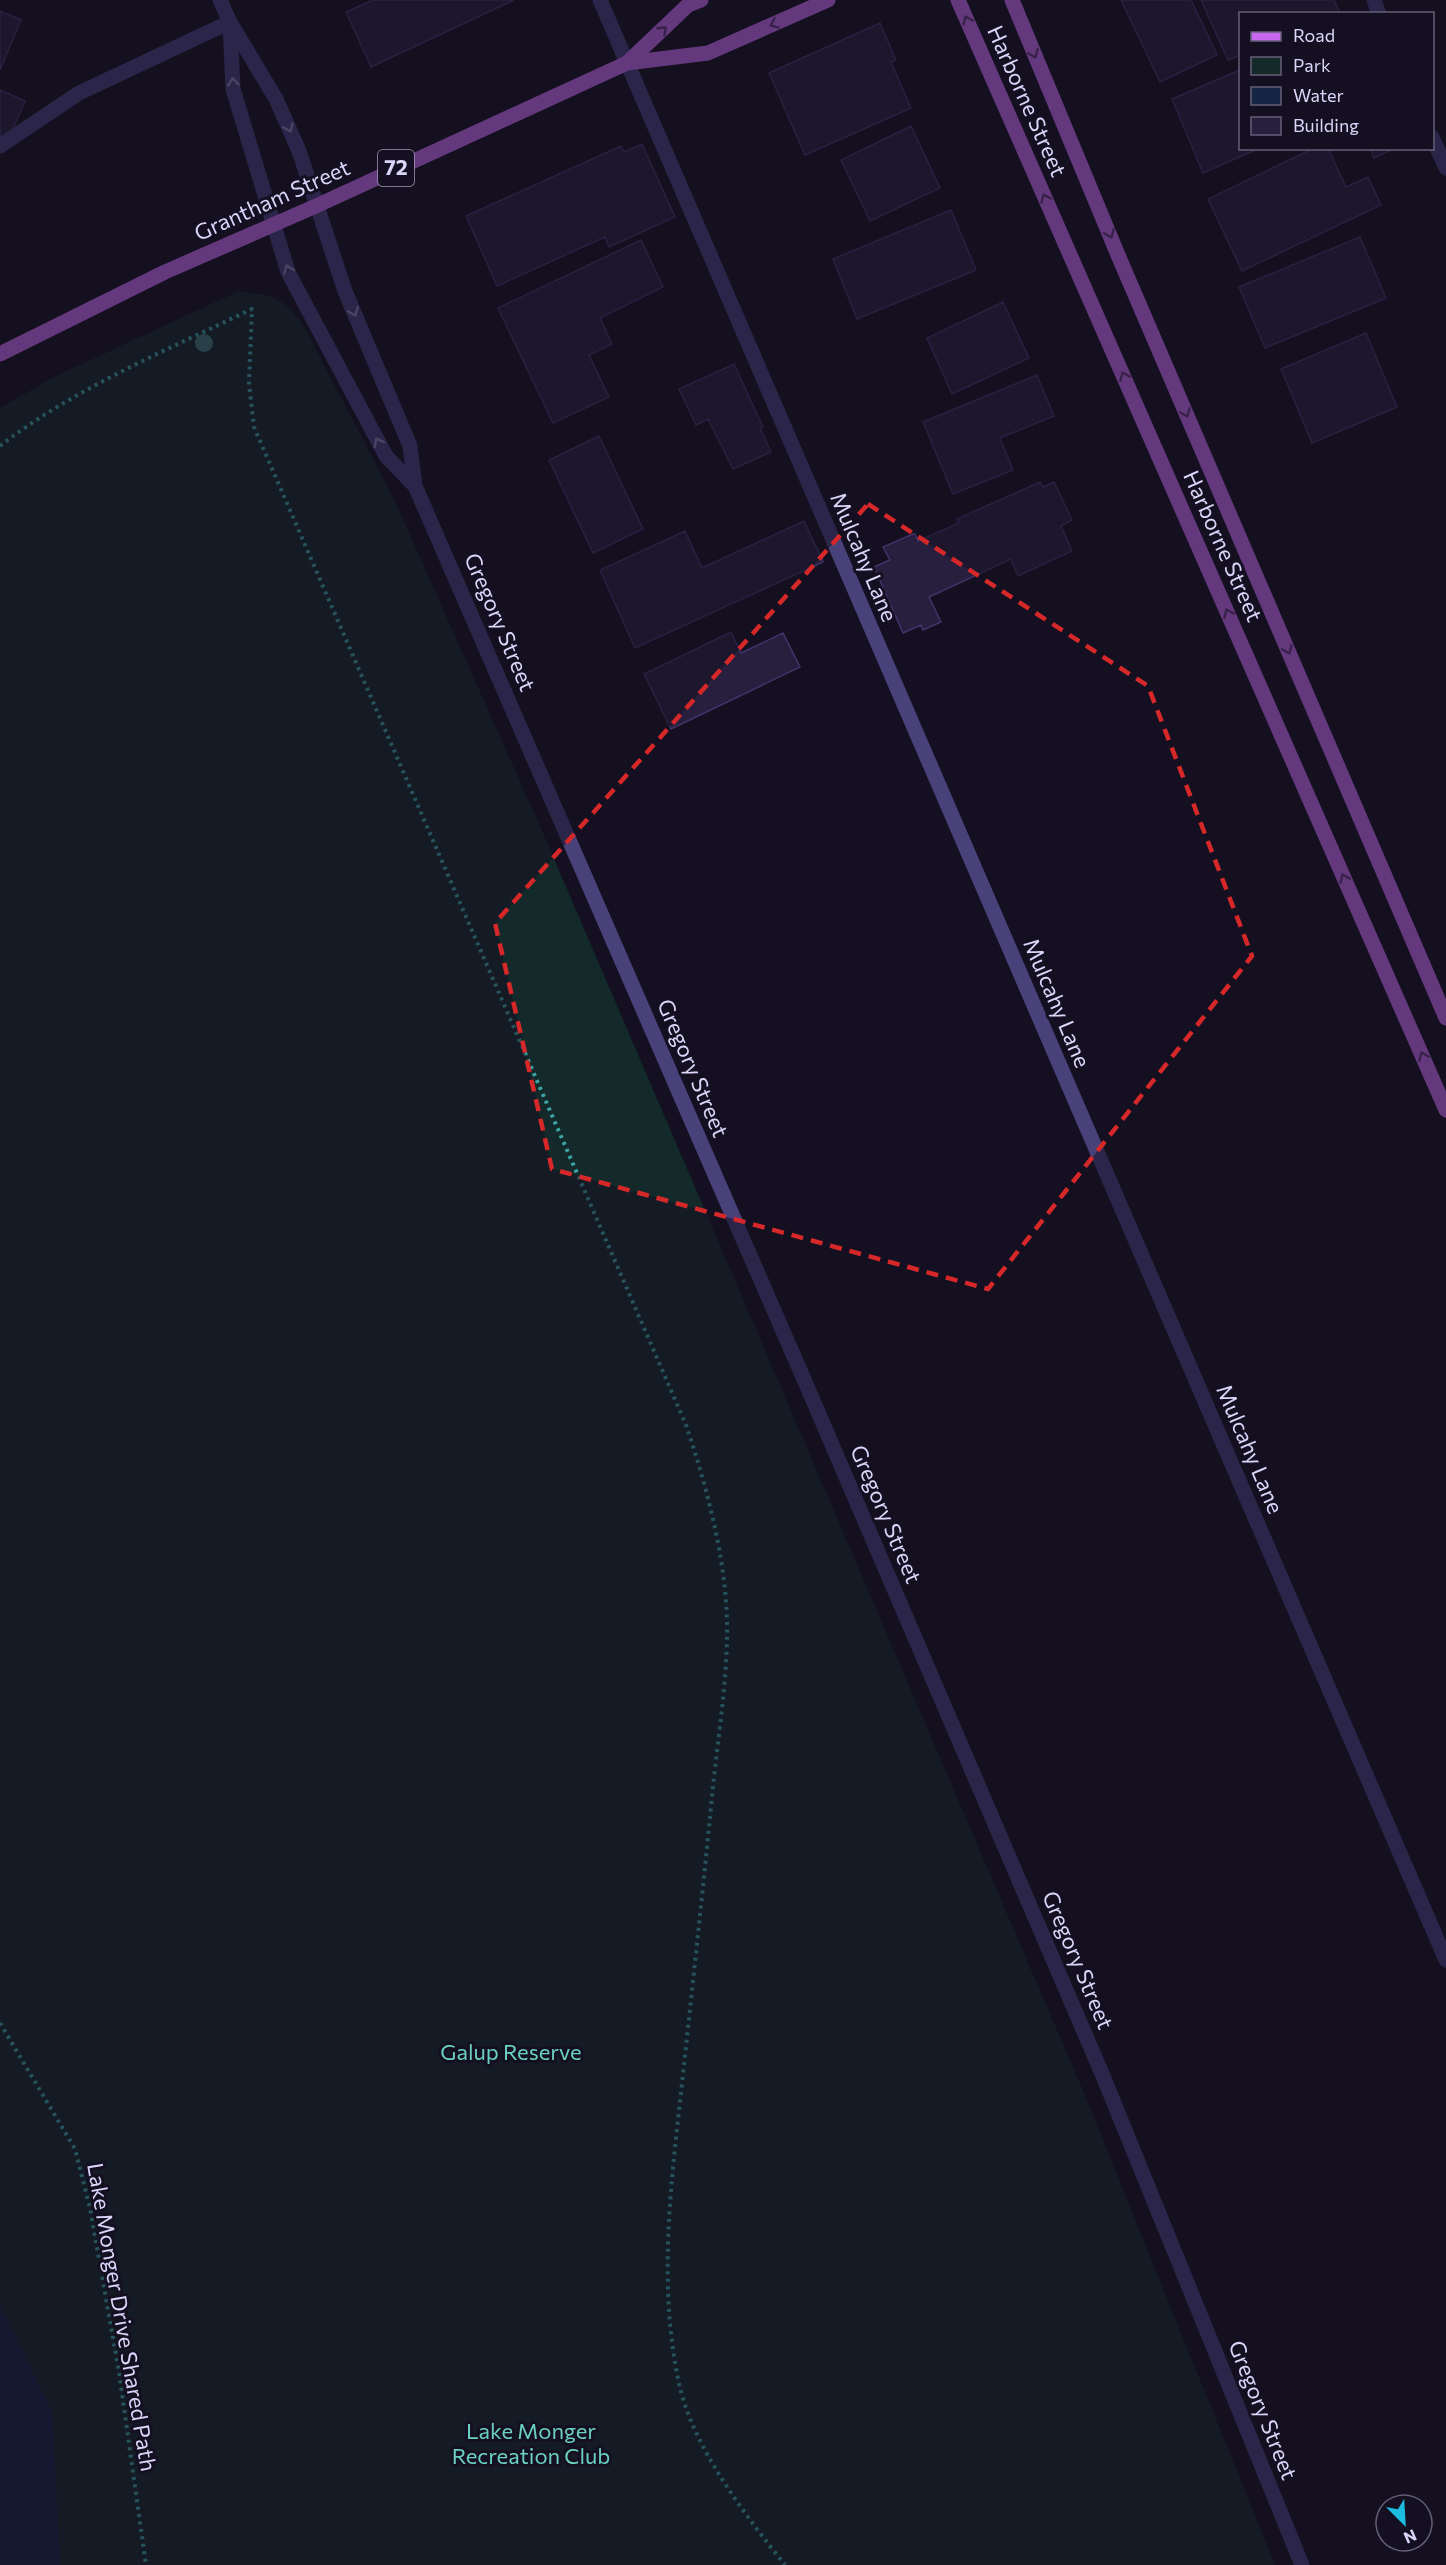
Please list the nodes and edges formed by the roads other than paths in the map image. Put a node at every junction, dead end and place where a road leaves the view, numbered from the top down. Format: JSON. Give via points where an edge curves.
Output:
{"nodes":[{"id":1,"x":220,"y":0,"type":"edge"},
{"id":2,"x":600,"y":0,"type":"edge"},
{"id":3,"x":700,"y":0,"type":"edge"},
{"id":4,"x":828,"y":0,"type":"edge"},
{"id":5,"x":958,"y":0,"type":"edge"},
{"id":6,"x":1012,"y":0,"type":"edge"},
{"id":7,"x":230,"y":22,"type":"junction"},
{"id":8,"x":627,"y":63,"type":"junction"},
{"id":9,"x":1434,"y":141,"type":"edge"},
{"id":10,"x":0,"y":146,"type":"edge"},
{"id":11,"x":1446,"y":168,"type":"edge"},
{"id":12,"x":316,"y":206,"type":"junction"},
{"id":13,"x":275,"y":224,"type":"junction"},
{"id":14,"x":0,"y":354,"type":"edge"},
{"id":15,"x":415,"y":486,"type":"junction"},
{"id":16,"x":1446,"y":1017,"type":"edge"},
{"id":17,"x":1446,"y":1110,"type":"edge"},
{"id":18,"x":1446,"y":1960,"type":"edge"},
{"id":19,"x":1302,"y":2565,"type":"edge"}],
"edges":[{"from":1,"to":7,"type":"street","name":"Gregory Street"},
{"from":2,"to":8,"type":"street","name":"Mulcahy Lane"},
{"from":8,"to":3,"type":"main road","name":"Grantham Street","number":"72","one_way":true,"via":[[688,5]]},
{"from":4,"to":8,"type":"main road","name":"Grantham Street","number":"72","one_way":true,"via":[[708,53]]},
{"from":17,"to":5,"type":"main road","name":"Harborne Street","one_way":true},
{"from":6,"to":16,"type":"main road","name":"Harborne Street","one_way":true},
{"from":7,"to":10,"type":"street","via":[[79,93]]},
{"from":7,"to":12,"type":"street","name":"Gregory Street","one_way":true,"via":[[276,99],[299,151]]},
{"from":13,"to":7,"type":"street","name":"Gregory Street","one_way":true,"via":[[233,89]]},
{"from":8,"to":12,"type":"main road","name":"Grantham Street","number":"72"},
{"from":8,"to":18,"type":"street","name":"Mulcahy Lane"},
{"from":9,"to":11,"type":"street"},
{"from":12,"to":13,"type":"main road","name":"Grantham Street","number":"72"},
{"from":12,"to":15,"type":"street","name":"Gregory Street","one_way":true,"via":[[345,291],[410,446]]},
{"from":13,"to":14,"type":"main road","name":"Grantham Street","number":"72","via":[[165,272]]},
{"from":15,"to":13,"type":"street","name":"Gregory Street","one_way":true,"via":[[386,456],[375,437],[288,272]]},
{"from":15,"to":19,"type":"street","name":"Gregory Street","via":[[1094,2054]]}]}
